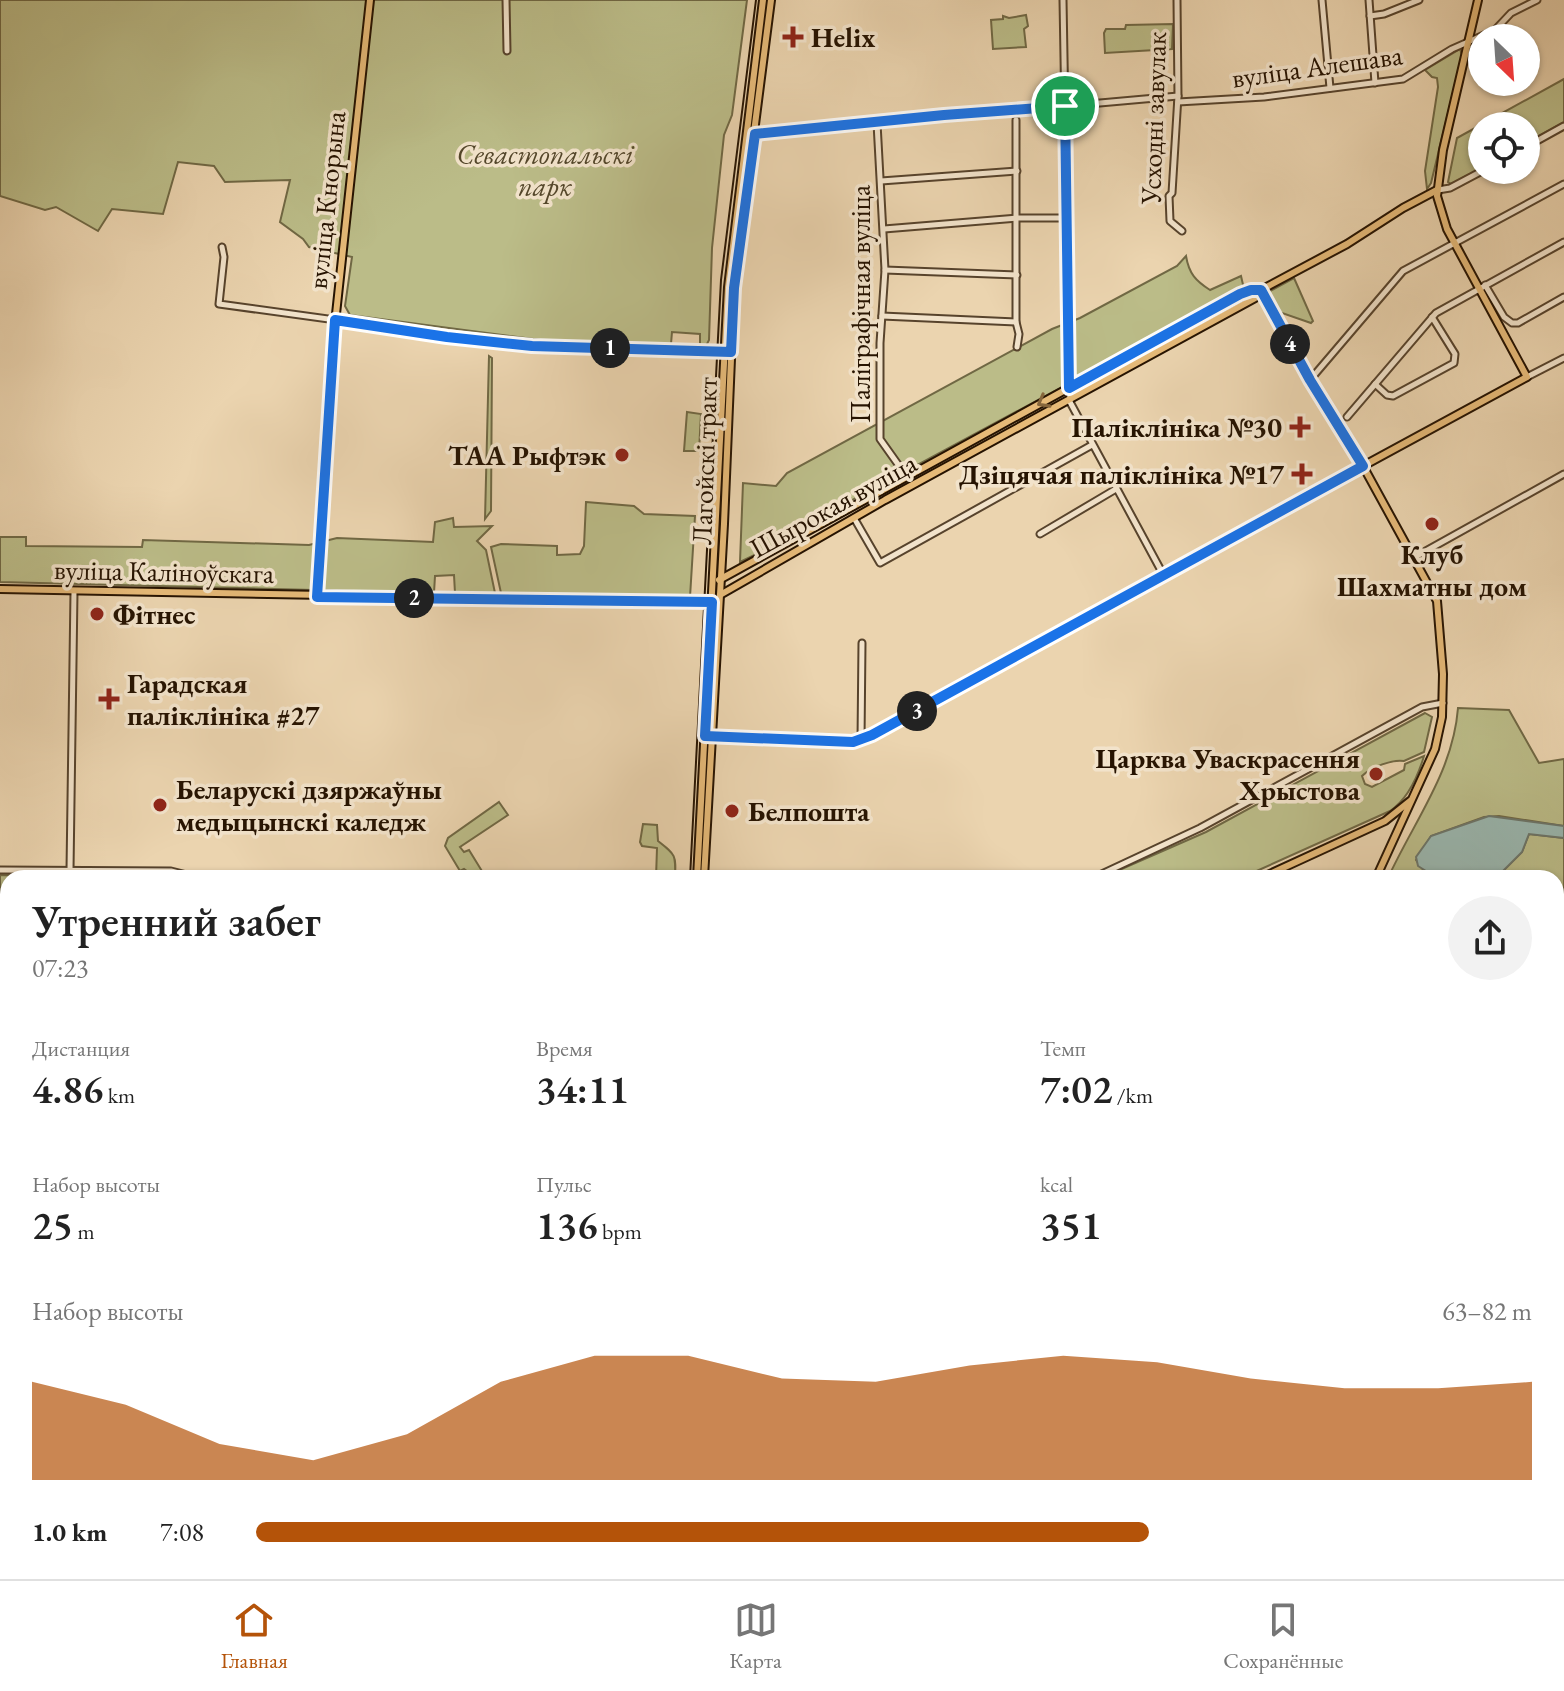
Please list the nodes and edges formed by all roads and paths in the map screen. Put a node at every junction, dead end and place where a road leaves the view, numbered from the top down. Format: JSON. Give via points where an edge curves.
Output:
{"nodes":[{"id":1,"x":370,"y":0,"type":"edge"},
{"id":2,"x":506,"y":0,"type":"edge"},
{"id":3,"x":763,"y":0,"type":"edge"},
{"id":4,"x":771,"y":0,"type":"edge"},
{"id":5,"x":1063,"y":0,"type":"edge"},
{"id":6,"x":1177,"y":0,"type":"edge"},
{"id":7,"x":1322,"y":0,"type":"edge"},
{"id":8,"x":1369,"y":0,"type":"edge"},
{"id":9,"x":1419,"y":0,"type":"edge"},
{"id":10,"x":1478,"y":0,"type":"edge"},
{"id":11,"x":1537,"y":0,"type":"edge"},
{"id":12,"x":1529,"y":2,"type":"edge"},
{"id":13,"x":1370,"y":16,"type":"junction"},
{"id":14,"x":1473,"y":24,"type":"edge"},
{"id":15,"x":1501,"y":24,"type":"edge"},
{"id":16,"x":1468,"y":42,"type":"edge"},
{"id":17,"x":1468,"y":45,"type":"edge"},
{"id":18,"x":507,"y":51,"type":"dead end"},
{"id":19,"x":1375,"y":83,"type":"junction"},
{"id":20,"x":1330,"y":88,"type":"junction"},
{"id":21,"x":1178,"y":99,"type":"junction"},
{"id":22,"x":1065,"y":106,"type":"junction"},
{"id":23,"x":1016,"y":120,"type":"dead end"},
{"id":24,"x":877,"y":123,"type":"junction"},
{"id":25,"x":1564,"y":126,"type":"edge"},
{"id":26,"x":751,"y":134,"type":"junction"},
{"id":27,"x":1540,"y":139,"type":"edge"},
{"id":28,"x":1017,"y":171,"type":"junction"},
{"id":29,"x":1468,"y":178,"type":"edge"},
{"id":30,"x":881,"y":181,"type":"junction"},
{"id":31,"x":1564,"y":184,"type":"edge"},
{"id":32,"x":1437,"y":190,"type":"junction"},
{"id":33,"x":1412,"y":203,"type":"junction"},
{"id":34,"x":1439,"y":210,"type":"junction"},
{"id":35,"x":1018,"y":218,"type":"junction"},
{"id":36,"x":1066,"y":218,"type":"junction"},
{"id":37,"x":884,"y":229,"type":"junction"},
{"id":38,"x":1182,"y":231,"type":"dead end"},
{"id":39,"x":1564,"y":242,"type":"edge"},
{"id":40,"x":1454,"y":244,"type":"junction"},
{"id":41,"x":222,"y":247,"type":"dead end"},
{"id":42,"x":885,"y":270,"type":"junction"},
{"id":43,"x":1017,"y":275,"type":"junction"},
{"id":44,"x":1482,"y":287,"type":"junction"},
{"id":45,"x":1261,"y":290,"type":"junction"},
{"id":46,"x":1564,"y":297,"type":"edge"},
{"id":47,"x":882,"y":316,"type":"junction"},
{"id":48,"x":1432,"y":317,"type":"junction"},
{"id":49,"x":335,"y":320,"type":"junction"},
{"id":50,"x":1016,"y":322,"type":"junction"},
{"id":51,"x":1017,"y":347,"type":"dead end"},
{"id":52,"x":727,"y":352,"type":"junction"},
{"id":53,"x":1564,"y":358,"type":"edge"},
{"id":54,"x":1527,"y":377,"type":"junction"},
{"id":55,"x":1310,"y":380,"type":"junction"},
{"id":56,"x":1375,"y":384,"type":"junction"},
{"id":57,"x":1069,"y":388,"type":"junction"},
{"id":58,"x":1069,"y":399,"type":"junction"},
{"id":59,"x":1347,"y":417,"type":"dead end"},
{"id":60,"x":1092,"y":445,"type":"junction"},
{"id":61,"x":1363,"y":466,"type":"junction"},
{"id":62,"x":1564,"y":474,"type":"edge"},
{"id":63,"x":907,"y":477,"type":"junction"},
{"id":64,"x":1116,"y":489,"type":"junction"},
{"id":65,"x":840,"y":513,"type":"junction"},
{"id":66,"x":854,"y":518,"type":"junction"},
{"id":67,"x":845,"y":523,"type":"junction"},
{"id":68,"x":1040,"y":534,"type":"dead end"},
{"id":69,"x":1415,"y":557,"type":"junction"},
{"id":70,"x":723,"y":574,"type":"junction"},
{"id":71,"x":1164,"y":576,"type":"junction"},
{"id":72,"x":713,"y":583,"type":"junction"},
{"id":73,"x":0,"y":589,"type":"edge"},
{"id":74,"x":74,"y":592,"type":"junction"},
{"id":75,"x":720,"y":595,"type":"junction"},
{"id":76,"x":317,"y":597,"type":"junction"},
{"id":77,"x":712,"y":602,"type":"junction"},
{"id":78,"x":862,"y":643,"type":"dead end"},
{"id":79,"x":1443,"y":703,"type":"junction"},
{"id":80,"x":709,"y":736,"type":"junction"},
{"id":81,"x":861,"y":740,"type":"junction"},
{"id":82,"x":1417,"y":792,"type":"junction"},
{"id":83,"x":1385,"y":821,"type":"junction"},
{"id":84,"x":699,"y":822,"type":"junction"},
{"id":85,"x":707,"y":822,"type":"junction"},
{"id":86,"x":1398,"y":836,"type":"junction"},
{"id":87,"x":0,"y":870,"type":"edge"},
{"id":88,"x":70,"y":870,"type":"joint"},
{"id":89,"x":697,"y":870,"type":"edge"},
{"id":90,"x":704,"y":870,"type":"edge"},
{"id":91,"x":1110,"y":870,"type":"edge"},
{"id":92,"x":1278,"y":870,"type":"edge"},
{"id":93,"x":1380,"y":870,"type":"edge"}],
"edges":[{"from":1,"to":49,"type":"main road","name":"вуліца Кнорына"},
{"from":2,"to":18,"type":"street"},
{"from":3,"to":26,"type":"main road","name":"Лагойскі тракт"},
{"from":4,"to":26,"type":"main road","name":"Лагойскі тракт"},
{"from":5,"to":22,"type":"street"},
{"from":6,"to":21,"type":"street","name":"Усходні завулак"},
{"from":7,"to":20,"type":"street"},
{"from":8,"to":13,"type":"street"},
{"from":9,"to":13,"type":"street"},
{"from":10,"to":14,"type":"main road"},
{"from":11,"to":12,"type":"street","name":"вуліца Алешава"},
{"from":12,"to":15,"type":"street","name":"вуліца Алешава"},
{"from":13,"to":19,"type":"street"},
{"from":16,"to":19,"type":"street","name":"вуліца Алешава","via":[[1408,77]]},
{"from":17,"to":32,"type":"main road"},
{"from":19,"to":20,"type":"street","name":"вуліца Алешава"},
{"from":20,"to":21,"type":"street","name":"вуліца Алешава","via":[[1264,97]]},
{"from":21,"to":22,"type":"street","name":"вуліца Алешава"},
{"from":21,"to":38,"type":"street","name":"Усходні завулак","via":[[1169,196],[1170,221]]},
{"from":22,"to":24,"type":"street","name":"вуліца Алешава"},
{"from":22,"to":36,"type":"street"},
{"from":23,"to":28,"type":"street"},
{"from":24,"to":26,"type":"street","name":"вуліца Алешава"},
{"from":24,"to":30,"type":"street","name":"Паліграфічная вуліца"},
{"from":25,"to":27,"type":"street"},
{"from":26,"to":52,"type":"main road","name":"Лагойскі тракт"},
{"from":28,"to":30,"type":"street"},
{"from":28,"to":35,"type":"street"},
{"from":29,"to":32,"type":"street","name":"Шырокая вуліца"},
{"from":30,"to":37,"type":"street","name":"Паліграфічная вуліца"},
{"from":31,"to":40,"type":"street"},
{"from":32,"to":33,"type":"main road","name":"Шырокая вуліца"},
{"from":32,"to":34,"type":"main road"},
{"from":33,"to":34,"type":"main road","via":[[1430,200]]},
{"from":33,"to":45,"type":"main road","name":"Шырокая вуліца"},
{"from":34,"to":40,"type":"main road"},
{"from":35,"to":36,"type":"street"},
{"from":35,"to":37,"type":"street"},
{"from":35,"to":43,"type":"street"},
{"from":36,"to":57,"type":"street"},
{"from":37,"to":42,"type":"street","name":"Паліграфічная вуліца"},
{"from":39,"to":44,"type":"street"},
{"from":40,"to":44,"type":"main road"},
{"from":40,"to":55,"type":"street","via":[[1397,276]]},
{"from":41,"to":49,"type":"street","via":[[219,304]]},
{"from":42,"to":43,"type":"street"},
{"from":42,"to":47,"type":"street","name":"Паліграфічная вуліца"},
{"from":43,"to":50,"type":"street"},
{"from":44,"to":46,"type":"street","via":[[1512,323]]},
{"from":44,"to":48,"type":"street"},
{"from":44,"to":54,"type":"main road"},
{"from":45,"to":55,"type":"street"},
{"from":45,"to":57,"type":"main road","name":"Шырокая вуліца","via":[[1240,294]]},
{"from":45,"to":58,"type":"main road","name":"Шырокая вуліца"},
{"from":47,"to":50,"type":"street"},
{"from":47,"to":63,"type":"street","name":"Паліграфічная вуліца","via":[[880,439]]},
{"from":48,"to":56,"type":"street"},
{"from":48,"to":56,"type":"street","via":[[1455,354],[1454,363],[1393,396]]},
{"from":49,"to":52,"type":"street","via":[[517,345]]},
{"from":49,"to":76,"type":"main road","name":"вуліца Кнорына"},
{"from":50,"to":51,"type":"street"},
{"from":52,"to":70,"type":"main road","name":"Лагойскі тракт"},
{"from":52,"to":72,"type":"main road","name":"Лагойскі тракт"},
{"from":53,"to":54,"type":"street"},
{"from":54,"to":61,"type":"main road"},
{"from":55,"to":61,"type":"street"},
{"from":56,"to":59,"type":"street"},
{"from":57,"to":58,"type":"street"},
{"from":57,"to":63,"type":"main road","name":"Шырокая вуліца","one_way":true},
{"from":58,"to":60,"type":"street"},
{"from":58,"to":66,"type":"main road","name":"Шырокая вуліца"},
{"from":60,"to":64,"type":"street"},
{"from":60,"to":66,"type":"street","via":[[880,563]]},
{"from":61,"to":69,"type":"main road"},
{"from":61,"to":71,"type":"street"},
{"from":62,"to":69,"type":"street"},
{"from":63,"to":65,"type":"main road","name":"Шырокая вуліца"},
{"from":64,"to":68,"type":"street"},
{"from":64,"to":71,"type":"street"},
{"from":65,"to":67,"type":"main road"},
{"from":65,"to":70,"type":"main road","name":"Шырокая вуліца"},
{"from":66,"to":67,"type":"main road","name":"Шырокая вуліца"},
{"from":67,"to":75,"type":"main road","name":"Шырокая вуліца"},
{"from":69,"to":79,"type":"main road","via":[[1434,592],[1441,621]]},
{"from":70,"to":72,"type":"main road","name":"Шырокая вуліца"},
{"from":70,"to":75,"type":"main road","name":"Лагойскі тракт"},
{"from":71,"to":81,"type":"street"},
{"from":72,"to":77,"type":"main road","name":"Лагойскі тракт"},
{"from":73,"to":74,"type":"main road","name":"вуліца Каліноўскага"},
{"from":74,"to":76,"type":"main road","name":"вуліца Каліноўскага"},
{"from":74,"to":88,"type":"street"},
{"from":75,"to":77,"type":"main road","name":"Шырокая вуліца"},
{"from":75,"to":80,"type":"main road","name":"Лагойскі тракт"},
{"from":76,"to":77,"type":"main road","name":"вуліца Каліноўскага"},
{"from":77,"to":80,"type":"main road","name":"Лагойскі тракт"},
{"from":78,"to":81,"type":"street"},
{"from":79,"to":82,"type":"main road","via":[[1435,749]]},
{"from":79,"to":91,"type":"street","via":[[1422,707],[1200,828]]},
{"from":80,"to":81,"type":"street"},
{"from":80,"to":84,"type":"main road","name":"Лагойскі тракт"},
{"from":80,"to":85,"type":"main road","name":"Лагойскі тракт"},
{"from":82,"to":83,"type":"main road"},
{"from":82,"to":86,"type":"main road"},
{"from":83,"to":86,"type":"main road","via":[[1398,823]]},
{"from":83,"to":92,"type":"main road"},
{"from":84,"to":85,"type":"main road"},
{"from":84,"to":89,"type":"main road","name":"Лагойскі тракт"},
{"from":85,"to":90,"type":"main road","name":"Лагойскі тракт"},
{"from":86,"to":93,"type":"main road"},
{"from":87,"to":88,"type":"street"}]}
